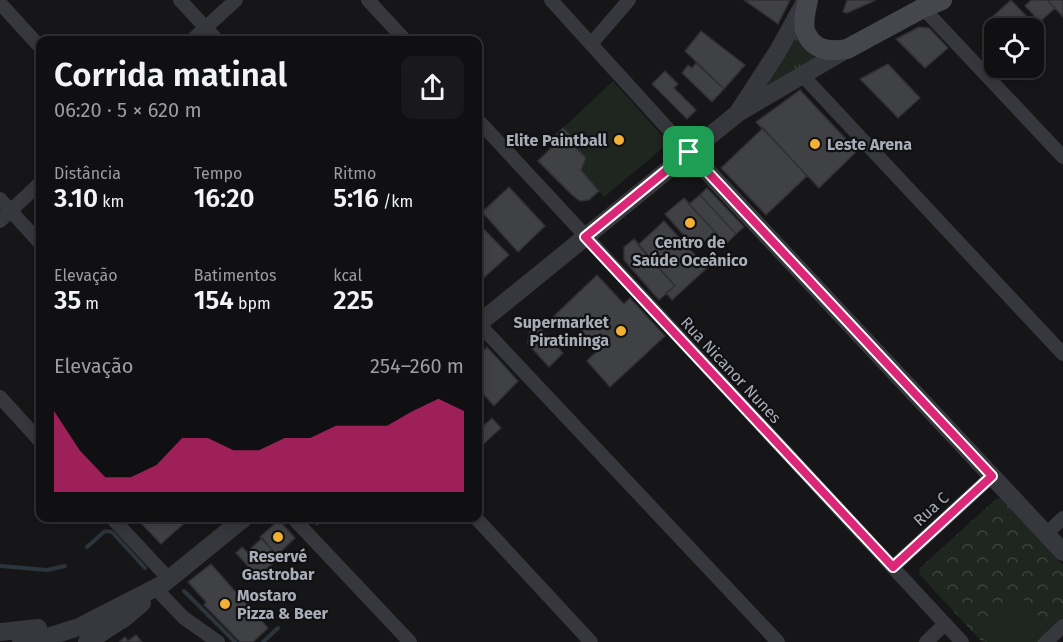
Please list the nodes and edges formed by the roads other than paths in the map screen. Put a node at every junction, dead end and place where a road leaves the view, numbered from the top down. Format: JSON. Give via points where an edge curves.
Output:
{"nodes":[{"id":1,"x":180,"y":0,"type":"edge"},
{"id":2,"x":236,"y":0,"type":"edge"},
{"id":3,"x":368,"y":0,"type":"edge"},
{"id":4,"x":551,"y":0,"type":"edge"},
{"id":5,"x":629,"y":0,"type":"edge"},
{"id":6,"x":807,"y":0,"type":"edge"},
{"id":7,"x":942,"y":0,"type":"edge"},
{"id":8,"x":0,"y":3,"type":"edge"},
{"id":9,"x":923,"y":8,"type":"junction"},
{"id":10,"x":206,"y":28,"type":"junction"},
{"id":11,"x":197,"y":36,"type":"edge"},
{"id":12,"x":213,"y":36,"type":"edge"},
{"id":13,"x":401,"y":36,"type":"edge"},
{"id":14,"x":36,"y":43,"type":"edge"},
{"id":15,"x":591,"y":44,"type":"junction"},
{"id":16,"x":847,"y":48,"type":"junction"},
{"id":17,"x":804,"y":75,"type":"junction"},
{"id":18,"x":738,"y":113,"type":"junction"},
{"id":19,"x":482,"y":124,"type":"edge"},
{"id":20,"x":689,"y":152,"type":"junction"},
{"id":21,"x":1063,"y":157,"type":"edge"},
{"id":22,"x":36,"y":187,"type":"edge"},
{"id":23,"x":0,"y":199,"type":"edge"},
{"id":24,"x":11,"y":211,"type":"junction"},
{"id":25,"x":0,"y":221,"type":"edge"},
{"id":26,"x":585,"y":237,"type":"junction"},
{"id":27,"x":36,"y":239,"type":"edge"},
{"id":28,"x":482,"y":321,"type":"edge"},
{"id":29,"x":482,"y":328,"type":"edge"},
{"id":30,"x":1063,"y":354,"type":"edge"},
{"id":31,"x":0,"y":397,"type":"edge"},
{"id":32,"x":36,"y":437,"type":"edge"},
{"id":33,"x":992,"y":476,"type":"junction"},
{"id":34,"x":1063,"y":518,"type":"edge"},
{"id":35,"x":115,"y":522,"type":"edge"},
{"id":36,"x":239,"y":522,"type":"edge"},
{"id":37,"x":297,"y":522,"type":"edge"},
{"id":38,"x":480,"y":522,"type":"edge"},
{"id":39,"x":1046,"y":534,"type":"junction"},
{"id":40,"x":1063,"y":552,"type":"edge"},
{"id":41,"x":893,"y":567,"type":"junction"},
{"id":42,"x":163,"y":584,"type":"junction"},
{"id":43,"x":945,"y":624,"type":"junction"},
{"id":44,"x":1063,"y":626,"type":"edge"},
{"id":45,"x":0,"y":632,"type":"edge"},
{"id":46,"x":31,"y":641,"type":"edge"},
{"id":47,"x":87,"y":642,"type":"edge"},
{"id":48,"x":218,"y":642,"type":"edge"},
{"id":49,"x":410,"y":642,"type":"edge"},
{"id":50,"x":591,"y":642,"type":"edge"},
{"id":51,"x":778,"y":642,"type":"edge"},
{"id":52,"x":926,"y":642,"type":"edge"},
{"id":53,"x":962,"y":642,"type":"edge"},
{"id":54,"x":1046,"y":642,"type":"edge"}],
"edges":[{"from":1,"to":10,"type":"street"},
{"from":2,"to":10,"type":"street"},
{"from":3,"to":13,"type":"street"},
{"from":4,"to":15,"type":"street"},
{"from":5,"to":15,"type":"street"},
{"from":6,"to":16,"type":"main road","via":[[806,33],[815,44],[824,50]]},
{"from":6,"to":18,"type":"street"},
{"from":7,"to":9,"type":"main road"},
{"from":8,"to":14,"type":"street"},
{"from":9,"to":16,"type":"main road"},
{"from":9,"to":21,"type":"street"},
{"from":10,"to":11,"type":"street"},
{"from":10,"to":12,"type":"street"},
{"from":15,"to":20,"type":"street"},
{"from":16,"to":17,"type":"street"},
{"from":17,"to":18,"type":"street"},
{"from":17,"to":30,"type":"street"},
{"from":18,"to":20,"type":"street"},
{"from":19,"to":26,"type":"street","name":"Rua Nicanor Nunes"},
{"from":20,"to":26,"type":"street"},
{"from":20,"to":33,"type":"street"},
{"from":22,"to":24,"type":"street"},
{"from":23,"to":24,"type":"street"},
{"from":24,"to":25,"type":"street"},
{"from":24,"to":27,"type":"street"},
{"from":26,"to":28,"type":"street"},
{"from":26,"to":41,"type":"street","name":"Rua Nicanor Nunes"},
{"from":29,"to":51,"type":"street"},
{"from":31,"to":32,"type":"street"},
{"from":33,"to":39,"type":"street"},
{"from":33,"to":41,"type":"street","name":"Rua C"},
{"from":34,"to":39,"type":"street"},
{"from":35,"to":42,"type":"street"},
{"from":36,"to":42,"type":"street"},
{"from":37,"to":49,"type":"street"},
{"from":38,"to":50,"type":"street"},
{"from":39,"to":40,"type":"street"},
{"from":41,"to":43,"type":"street","name":"Rua Nicanor Nunes"},
{"from":42,"to":45,"type":"street","via":[[128,594],[63,622]]},
{"from":42,"to":46,"type":"street","via":[[79,627]]},
{"from":42,"to":47,"type":"street","via":[[123,619]]},
{"from":42,"to":48,"type":"street","via":[[184,618]]},
{"from":43,"to":52,"type":"street"},
{"from":43,"to":53,"type":"street","name":"Rua Nicanor Nunes"},
{"from":44,"to":54,"type":"street"}]}
